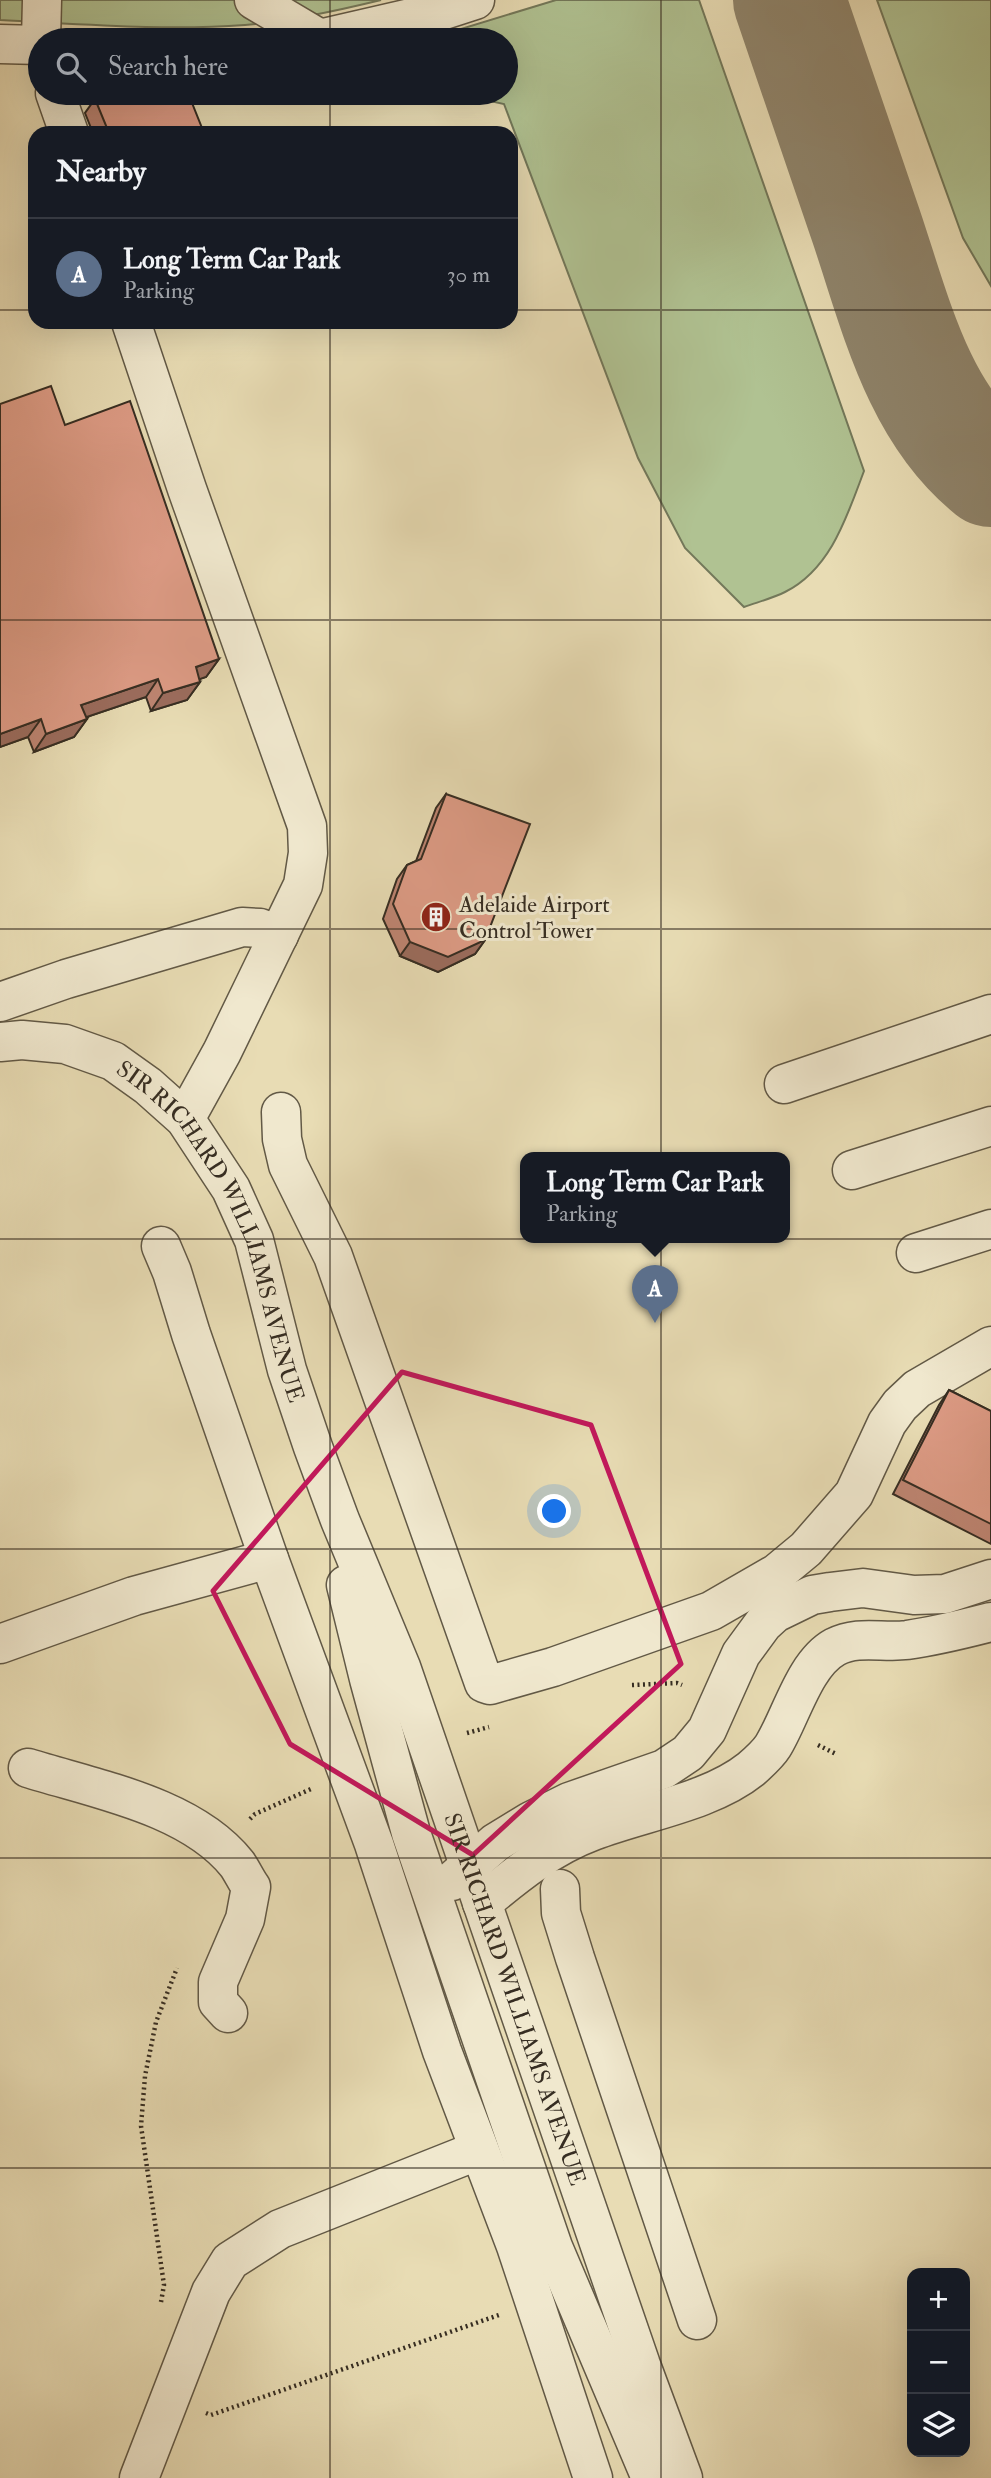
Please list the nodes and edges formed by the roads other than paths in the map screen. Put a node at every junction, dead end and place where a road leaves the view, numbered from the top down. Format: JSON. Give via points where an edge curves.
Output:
{"nodes":[{"id":1,"x":42,"y":0,"type":"edge"},
{"id":2,"x":254,"y":0,"type":"edge"},
{"id":3,"x":475,"y":0,"type":"edge"},
{"id":4,"x":41,"y":28,"type":"edge"},
{"id":5,"x":299,"y":28,"type":"edge"},
{"id":6,"x":369,"y":28,"type":"edge"},
{"id":7,"x":28,"y":43,"type":"edge"},
{"id":8,"x":0,"y":44,"type":"edge"},
{"id":9,"x":59,"y":105,"type":"edge"},
{"id":10,"x":67,"y":126,"type":"edge"},
{"id":11,"x":133,"y":329,"type":"edge"},
{"id":12,"x":279,"y":935,"type":"junction"},
{"id":13,"x":0,"y":1002,"type":"edge"},
{"id":14,"x":991,"y":1014,"type":"edge"},
{"id":15,"x":0,"y":1042,"type":"edge"},
{"id":16,"x":784,"y":1084,"type":"dead end"},
{"id":17,"x":281,"y":1112,"type":"dead end"},
{"id":18,"x":184,"y":1119,"type":"junction"},
{"id":19,"x":991,"y":1126,"type":"edge"},
{"id":20,"x":852,"y":1170,"type":"dead end"},
{"id":21,"x":991,"y":1229,"type":"edge"},
{"id":22,"x":161,"y":1246,"type":"dead end"},
{"id":23,"x":915,"y":1253,"type":"dead end"},
{"id":24,"x":991,"y":1346,"type":"edge"},
{"id":25,"x":340,"y":1520,"type":"junction"},
{"id":26,"x":269,"y":1559,"type":"junction"},
{"id":27,"x":991,"y":1579,"type":"edge"},
{"id":28,"x":991,"y":1622,"type":"edge"},
{"id":29,"x":0,"y":1644,"type":"edge"},
{"id":30,"x":28,"y":1768,"type":"dead end"},
{"id":31,"x":470,"y":1867,"type":"junction"},
{"id":32,"x":559,"y":1889,"type":"dead end"},
{"id":33,"x":433,"y":1895,"type":"junction"},
{"id":34,"x":482,"y":1903,"type":"junction"},
{"id":35,"x":228,"y":2013,"type":"dead end"},
{"id":36,"x":480,"y":2150,"type":"junction"},
{"id":37,"x":698,"y":2320,"type":"dead end"},
{"id":38,"x":139,"y":2478,"type":"edge"},
{"id":39,"x":593,"y":2478,"type":"edge"},
{"id":40,"x":651,"y":2478,"type":"edge"},
{"id":41,"x":683,"y":2478,"type":"edge"}],
"edges":[{"from":1,"to":4,"type":"street"},
{"from":2,"to":5,"type":"street"},
{"from":3,"to":6,"type":"street"},
{"from":7,"to":8,"type":"street"},
{"from":9,"to":10,"type":"street"},
{"from":11,"to":12,"type":"street","via":[[307,826],[303,885]]},
{"from":12,"to":13,"type":"street","via":[[242,927]]},
{"from":12,"to":18,"type":"street"},
{"from":14,"to":16,"type":"street"},
{"from":15,"to":18,"type":"street","name":"SIR RICHARD WILLIAMS AVENUE","via":[[65,1044],[113,1061]]},
{"from":17,"to":24,"type":"street","via":[[288,1166],[333,1256],[484,1684],[553,1667],[711,1611],[776,1573],[806,1549],[854,1494],[900,1405],[917,1389]]},
{"from":18,"to":25,"type":"street","name":"SIR RICHARD WILLIAMS AVENUE","via":[[231,1189],[254,1240],[287,1370]]},
{"from":19,"to":20,"type":"street"},
{"from":21,"to":23,"type":"street"},
{"from":22,"to":26,"type":"street"},
{"from":25,"to":31,"type":"street","name":"SIR RICHARD WILLIAMS AVENUE","via":[[401,1667]]},
{"from":25,"to":33,"type":"street","name":"SIR RICHARD WILLIAMS AVENUE","via":[[345,1579],[369,1679]]},
{"from":26,"to":29,"type":"street","via":[[134,1596]]},
{"from":26,"to":36,"type":"street"},
{"from":27,"to":31,"type":"street","via":[[945,1594],[863,1588],[812,1595],[793,1603],[775,1613],[752,1637],[707,1730],[677,1761],[531,1821],[495,1843]]},
{"from":28,"to":34,"type":"street","via":[[907,1640],[849,1641],[831,1649],[817,1662],[772,1748],[750,1769],[689,1800],[553,1849]]},
{"from":30,"to":35,"type":"street","via":[[152,1806],[178,1819],[237,1864],[251,1887],[245,1919],[218,1982],[218,2002]]},
{"from":31,"to":33,"type":"street"},
{"from":31,"to":34,"type":"street","name":"SIR RICHARD WILLIAMS AVENUE"},
{"from":32,"to":37,"type":"street","via":[[561,1913]]},
{"from":33,"to":40,"type":"street","name":"SIR RICHARD WILLIAMS AVENUE","via":[[552,2247]]},
{"from":34,"to":41,"type":"street","name":"SIR RICHARD WILLIAMS AVENUE"},
{"from":36,"to":38,"type":"street","via":[[280,2229],[230,2261],[211,2292]]},
{"from":36,"to":39,"type":"street"}]}
